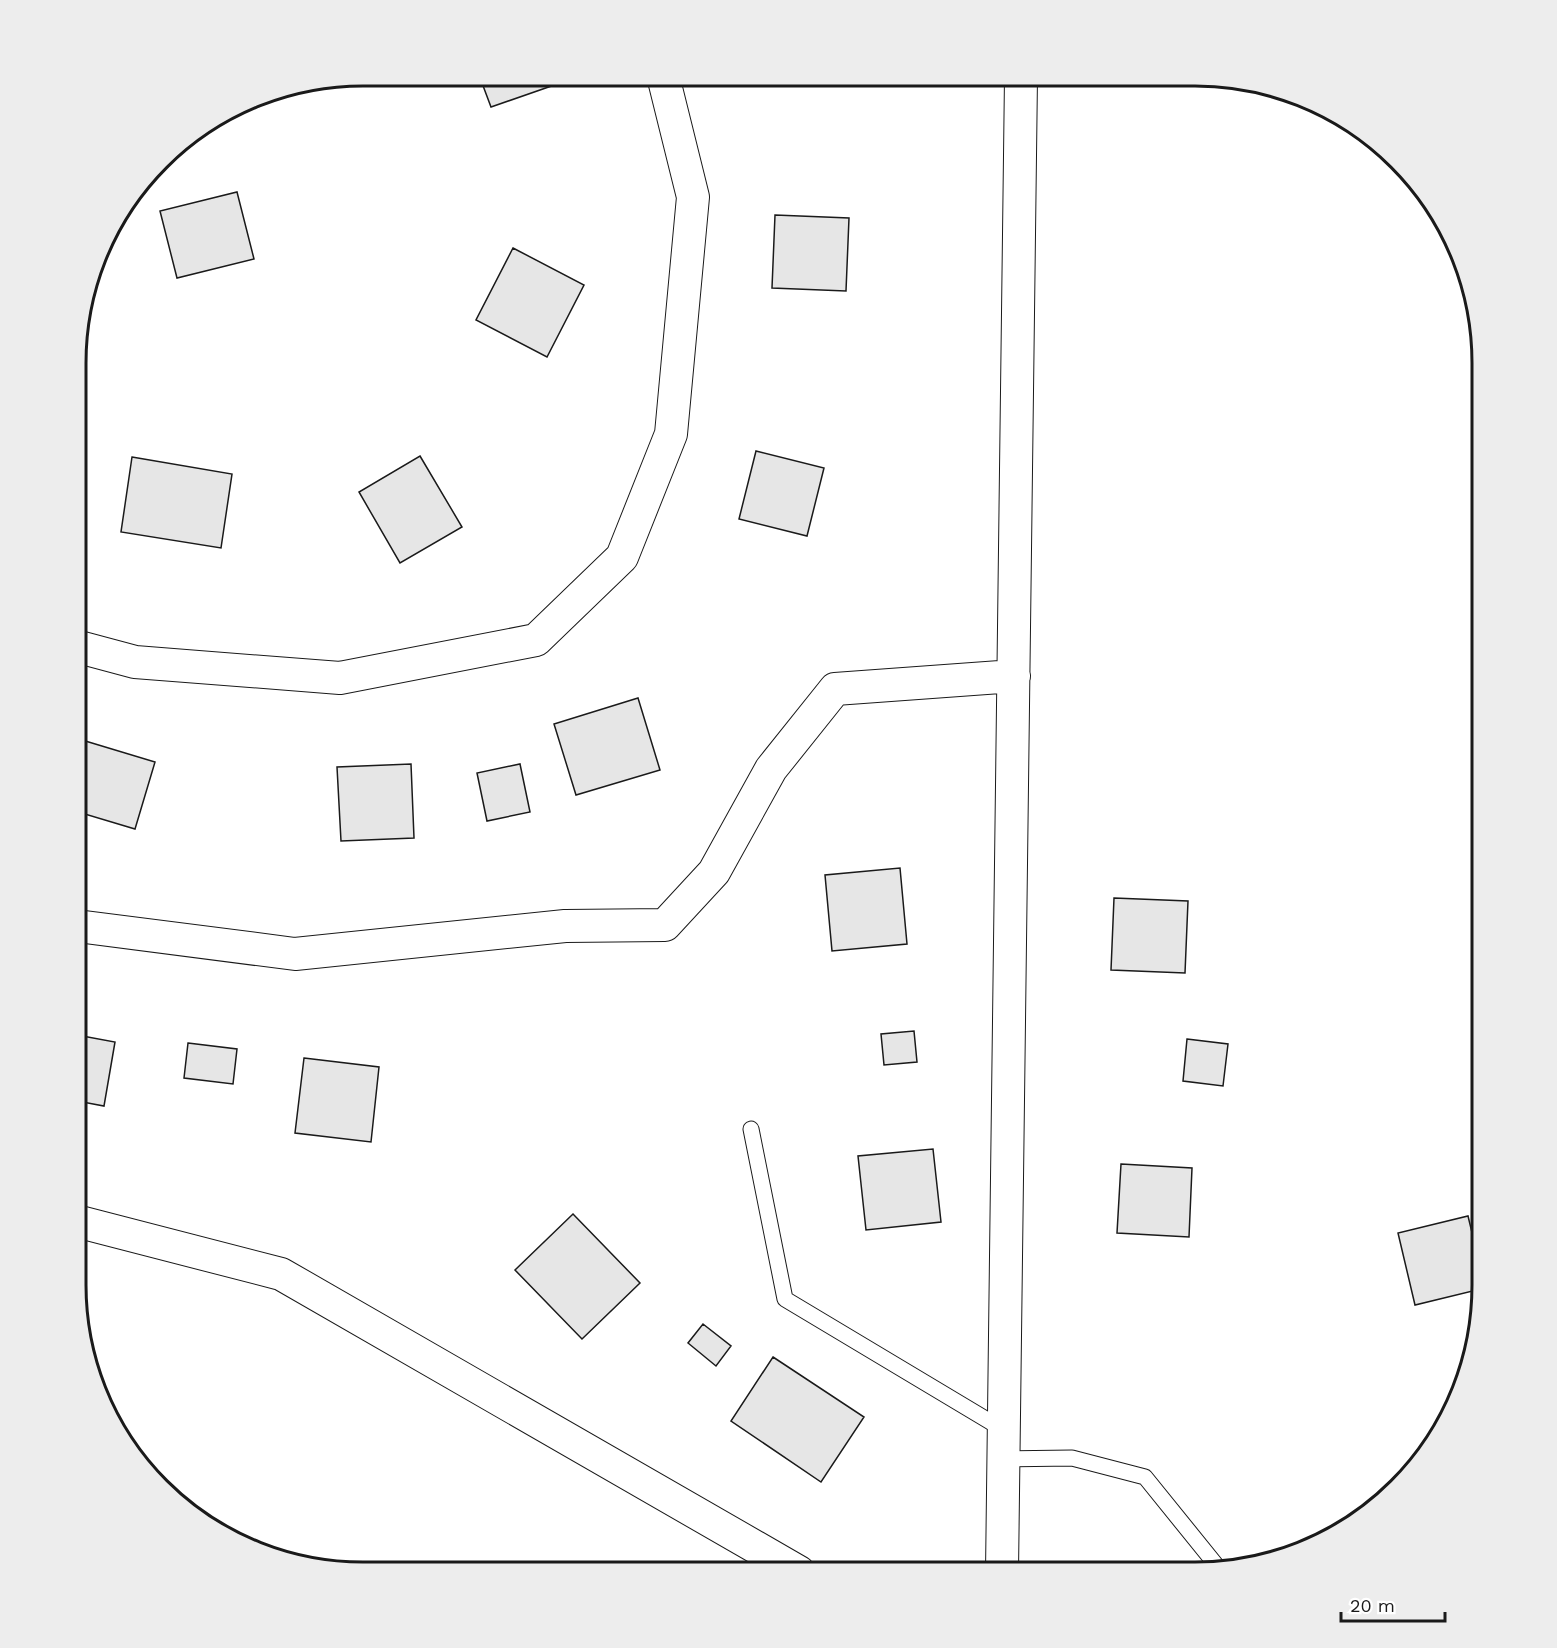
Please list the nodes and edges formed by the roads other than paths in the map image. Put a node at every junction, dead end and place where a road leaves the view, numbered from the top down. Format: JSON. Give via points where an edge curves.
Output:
{"nodes":[{"id":1,"x":665,"y":86,"type":"edge"},
{"id":2,"x":1021,"y":86,"type":"edge"},
{"id":3,"x":86,"y":649,"type":"edge"},
{"id":4,"x":1014,"y":676,"type":"junction"},
{"id":5,"x":86,"y":927,"type":"edge"},
{"id":6,"x":751,"y":1129,"type":"dead end"},
{"id":7,"x":86,"y":1224,"type":"edge"},
{"id":8,"x":1004,"y":1444,"type":"junction"},
{"id":9,"x":782,"y":1562,"type":"edge"},
{"id":10,"x":1002,"y":1562,"type":"edge"},
{"id":11,"x":1214,"y":1562,"type":"edge"}],
"edges":[{"from":1,"to":3,"type":"street","via":[[693,197],[671,434],[622,557],[536,640],[340,678],[135,662]]},
{"from":2,"to":4,"type":"street"},
{"from":4,"to":5,"type":"street","via":[[835,689],[771,770],[714,872],[664,925],[565,926],[295,954]]},
{"from":4,"to":8,"type":"street"},
{"from":6,"to":8,"type":"lane","via":[[785,1299]]},
{"from":7,"to":9,"type":"street","via":[[281,1274]]},
{"from":8,"to":10,"type":"street"},
{"from":8,"to":11,"type":"lane","via":[[1145,1477]]}]}
